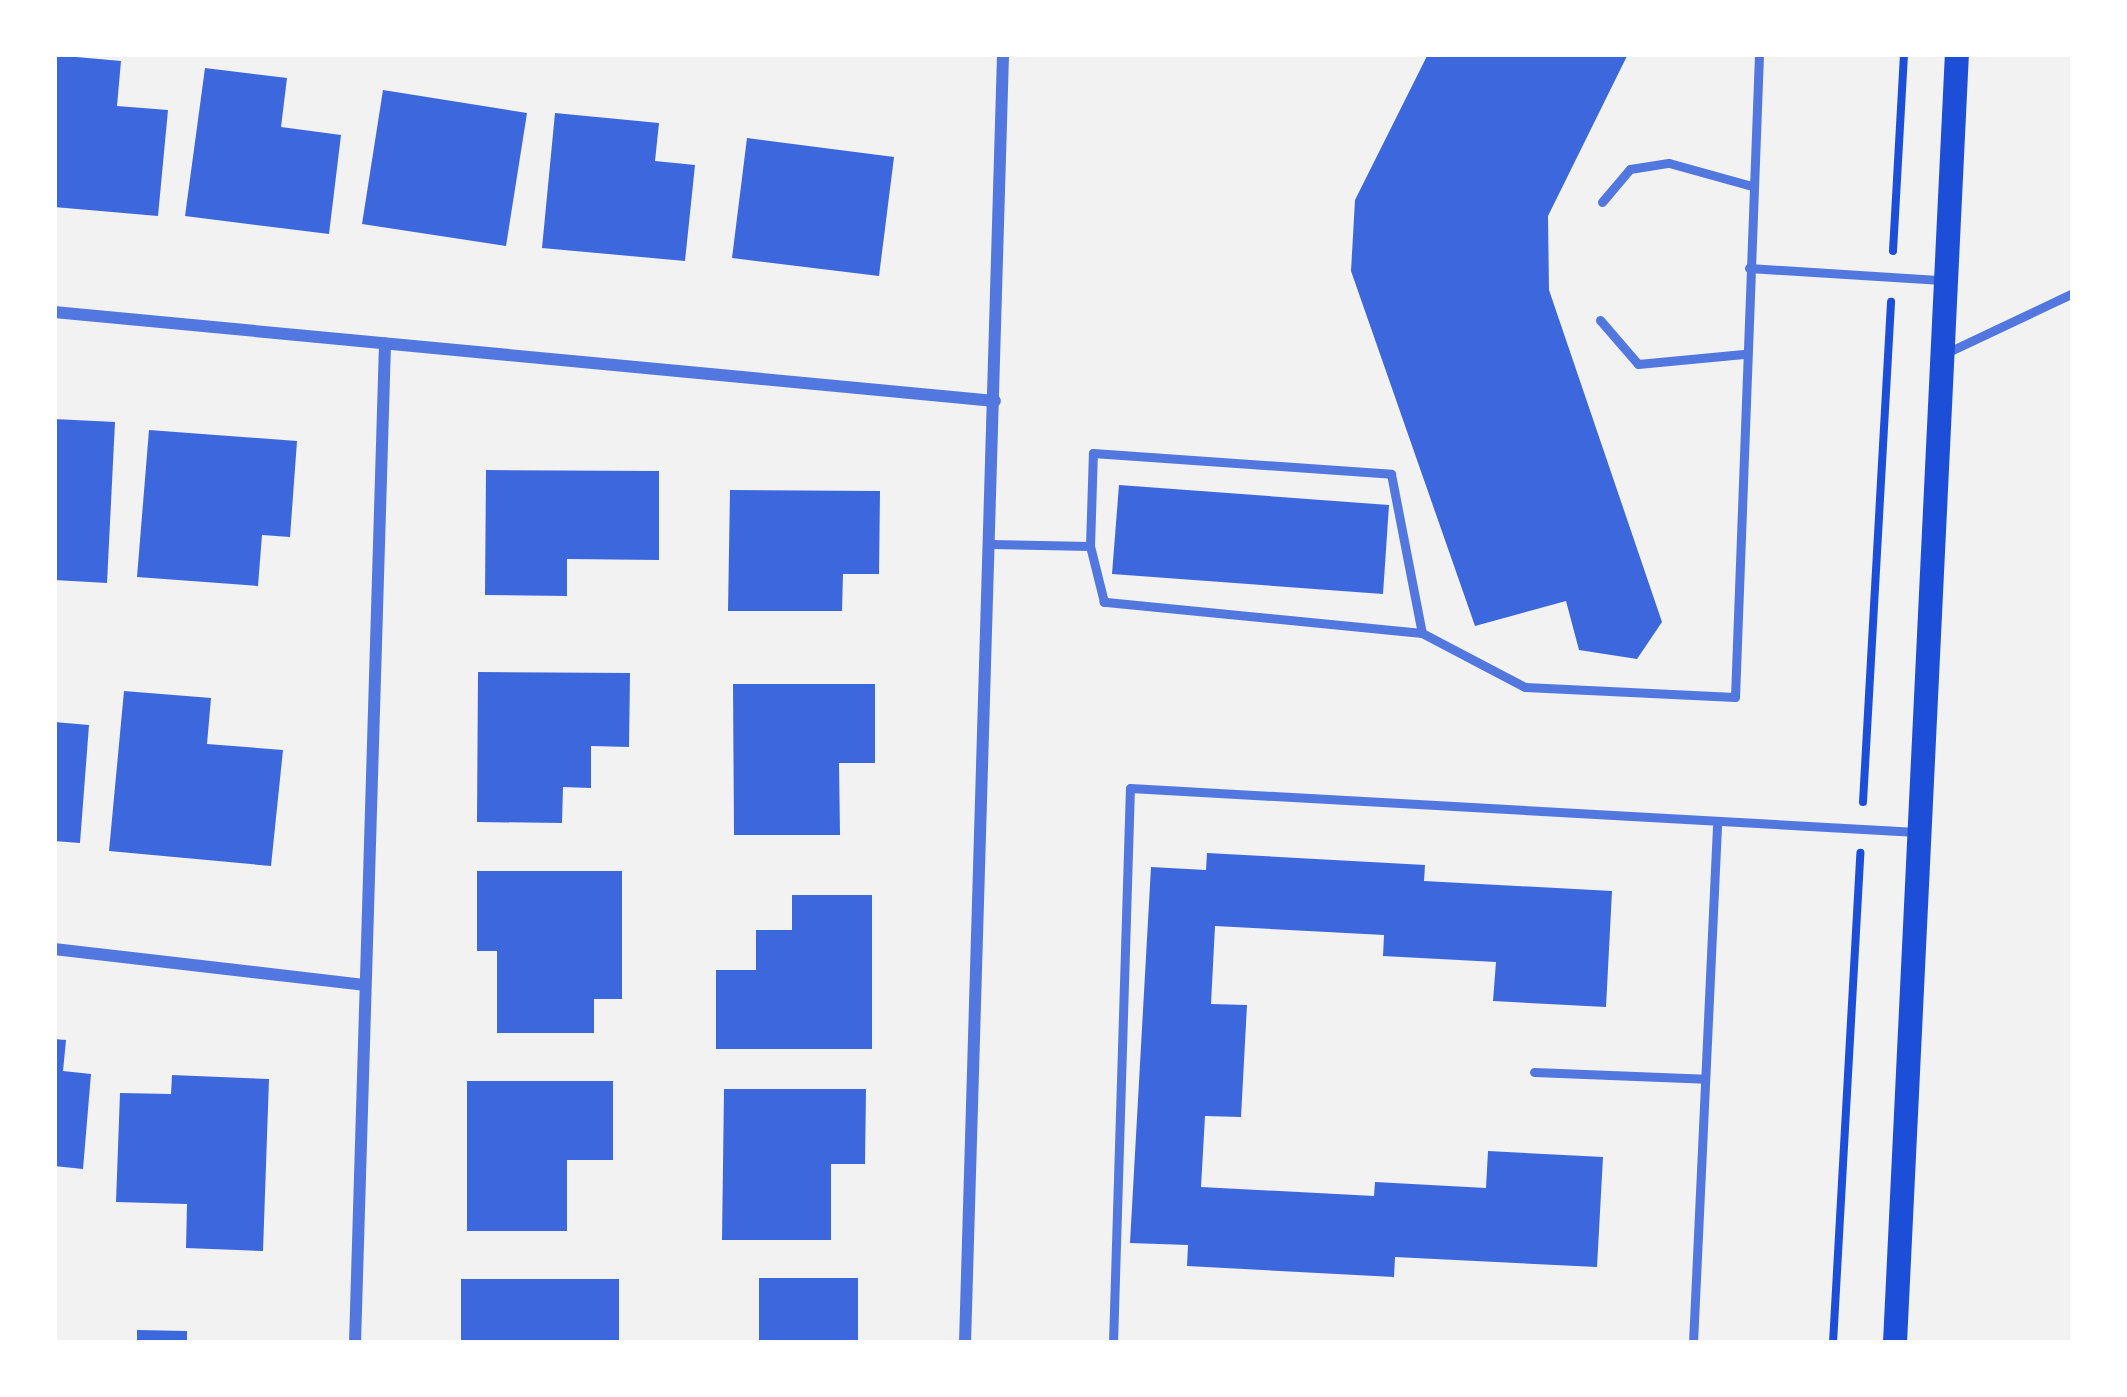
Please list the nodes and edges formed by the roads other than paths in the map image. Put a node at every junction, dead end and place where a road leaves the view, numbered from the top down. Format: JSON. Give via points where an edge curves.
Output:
{"nodes":[{"id":1,"x":1003,"y":54,"type":"edge"},
{"id":2,"x":1759,"y":54,"type":"edge"},
{"id":3,"x":1957,"y":54,"type":"edge"},
{"id":4,"x":1752,"y":186,"type":"junction"},
{"id":5,"x":1602,"y":202,"type":"dead end"},
{"id":6,"x":1749,"y":268,"type":"junction"},
{"id":7,"x":1943,"y":280,"type":"junction"},
{"id":8,"x":2073,"y":293,"type":"edge"},
{"id":9,"x":54,"y":312,"type":"edge"},
{"id":10,"x":1600,"y":320,"type":"dead end"},
{"id":11,"x":385,"y":343,"type":"junction"},
{"id":12,"x":1744,"y":354,"type":"junction"},
{"id":13,"x":1939,"y":356,"type":"junction"},
{"id":14,"x":995,"y":401,"type":"junction"},
{"id":15,"x":991,"y":544,"type":"junction"},
{"id":16,"x":1090,"y":546,"type":"junction"},
{"id":17,"x":1422,"y":633,"type":"junction"},
{"id":18,"x":1717,"y":827,"type":"junction"},
{"id":19,"x":1917,"y":832,"type":"junction"},
{"id":20,"x":54,"y":949,"type":"edge"},
{"id":21,"x":364,"y":986,"type":"junction"},
{"id":22,"x":1534,"y":1072,"type":"dead end"},
{"id":23,"x":1706,"y":1078,"type":"junction"},
{"id":24,"x":355,"y":1343,"type":"edge"},
{"id":25,"x":965,"y":1343,"type":"edge"},
{"id":26,"x":1113,"y":1343,"type":"edge"},
{"id":27,"x":1693,"y":1343,"type":"edge"},
{"id":28,"x":1894,"y":1343,"type":"edge"}],
"edges":[{"from":1,"to":14,"type":"street"},
{"from":2,"to":4,"type":"lane"},
{"from":3,"to":7,"type":"main road"},
{"from":4,"to":5,"type":"lane","via":[[1669,163],[1630,169]]},
{"from":4,"to":6,"type":"lane"},
{"from":6,"to":7,"type":"lane"},
{"from":6,"to":12,"type":"lane"},
{"from":7,"to":13,"type":"main road"},
{"from":8,"to":13,"type":"lane"},
{"from":9,"to":11,"type":"street"},
{"from":10,"to":12,"type":"lane","via":[[1638,364]]},
{"from":11,"to":14,"type":"street"},
{"from":11,"to":21,"type":"street"},
{"from":12,"to":17,"type":"lane","via":[[1735,697],[1526,687]]},
{"from":13,"to":19,"type":"main road"},
{"from":14,"to":15,"type":"street"},
{"from":15,"to":16,"type":"lane"},
{"from":15,"to":25,"type":"street"},
{"from":16,"to":17,"type":"lane","via":[[1104,602]]},
{"from":16,"to":17,"type":"lane","via":[[1093,453],[1391,474]]},
{"from":18,"to":19,"type":"lane"},
{"from":18,"to":23,"type":"lane"},
{"from":18,"to":26,"type":"lane","via":[[1130,788]]},
{"from":19,"to":28,"type":"main road"},
{"from":20,"to":21,"type":"street"},
{"from":21,"to":24,"type":"street"},
{"from":22,"to":23,"type":"lane"},
{"from":23,"to":27,"type":"lane"}]}
